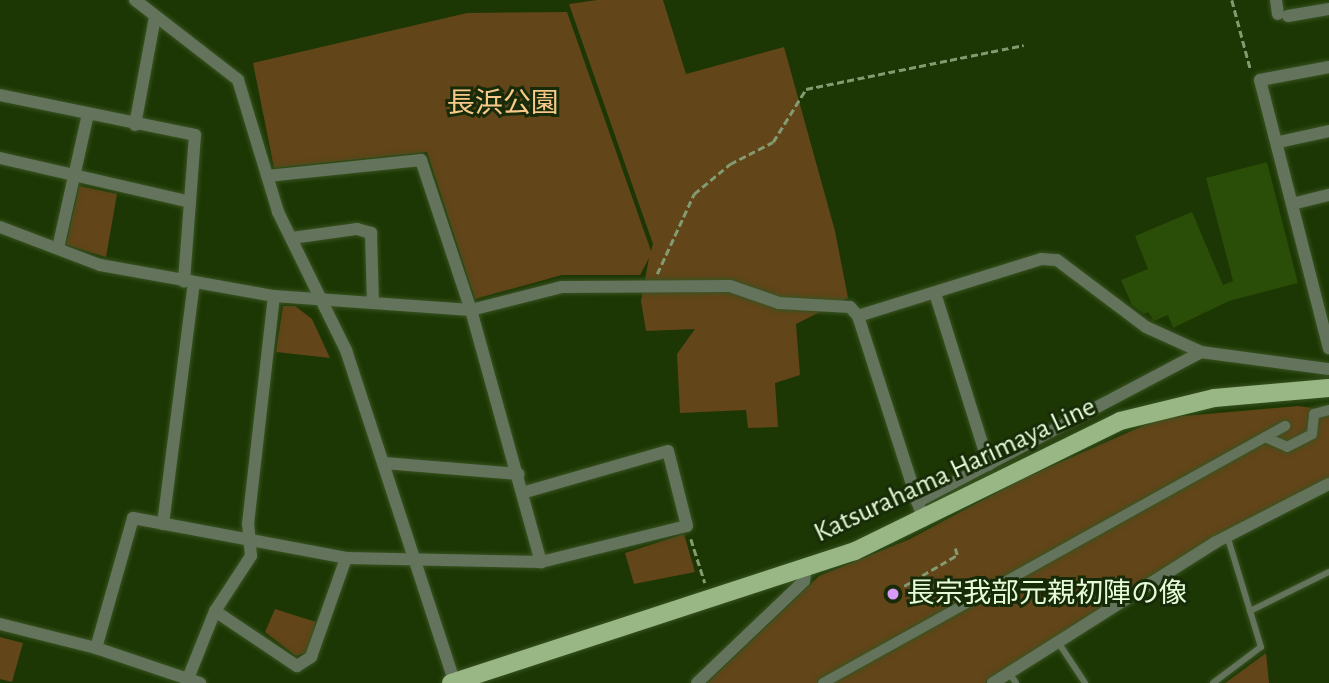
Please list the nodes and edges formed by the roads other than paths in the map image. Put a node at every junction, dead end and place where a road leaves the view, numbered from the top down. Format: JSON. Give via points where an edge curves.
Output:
{"nodes":[{"id":1,"x":135,"y":0,"type":"edge"},
{"id":2,"x":1276,"y":0,"type":"edge"},
{"id":3,"x":1329,"y":9,"type":"edge"},
{"id":4,"x":155,"y":17,"type":"junction"},
{"id":5,"x":1329,"y":67,"type":"edge"},
{"id":6,"x":0,"y":94,"type":"edge"},
{"id":7,"x":88,"y":114,"type":"junction"},
{"id":8,"x":135,"y":125,"type":"junction"},
{"id":9,"x":1329,"y":131,"type":"edge"},
{"id":10,"x":1279,"y":142,"type":"junction"},
{"id":11,"x":0,"y":158,"type":"edge"},
{"id":12,"x":267,"y":176,"type":"junction"},
{"id":13,"x":75,"y":177,"type":"junction"},
{"id":14,"x":1329,"y":195,"type":"edge"},
{"id":15,"x":190,"y":202,"type":"junction"},
{"id":16,"x":1292,"y":204,"type":"junction"},
{"id":17,"x":0,"y":226,"type":"edge"},
{"id":18,"x":292,"y":238,"type":"junction"},
{"id":19,"x":58,"y":248,"type":"junction"},
{"id":20,"x":189,"y":282,"type":"junction"},
{"id":21,"x":935,"y":293,"type":"junction"},
{"id":22,"x":274,"y":296,"type":"junction"},
{"id":23,"x":322,"y":297,"type":"junction"},
{"id":24,"x":373,"y":303,"type":"junction"},
{"id":25,"x":471,"y":310,"type":"junction"},
{"id":26,"x":858,"y":316,"type":"junction"},
{"id":27,"x":1329,"y":348,"type":"edge"},
{"id":28,"x":1201,"y":352,"type":"junction"},
{"id":29,"x":1329,"y":369,"type":"edge"},
{"id":30,"x":1329,"y":388,"type":"edge"},
{"id":31,"x":1329,"y":410,"type":"edge"},
{"id":32,"x":1285,"y":426,"type":"dead end"},
{"id":33,"x":1265,"y":437,"type":"junction"},
{"id":34,"x":384,"y":463,"type":"junction"},
{"id":35,"x":989,"y":465,"type":"junction"},
{"id":36,"x":519,"y":474,"type":"junction"},
{"id":37,"x":1329,"y":484,"type":"edge"},
{"id":38,"x":522,"y":493,"type":"junction"},
{"id":39,"x":917,"y":502,"type":"junction"},
{"id":40,"x":923,"y":521,"type":"junction"},
{"id":41,"x":163,"y":523,"type":"junction"},
{"id":42,"x":1227,"y":535,"type":"junction"},
{"id":43,"x":250,"y":541,"type":"junction"},
{"id":44,"x":346,"y":558,"type":"junction"},
{"id":45,"x":541,"y":562,"type":"junction"},
{"id":46,"x":417,"y":563,"type":"junction"},
{"id":47,"x":806,"y":569,"type":"junction"},
{"id":48,"x":1329,"y":572,"type":"edge"},
{"id":49,"x":215,"y":611,"type":"junction"},
{"id":50,"x":1250,"y":611,"type":"junction"},
{"id":51,"x":0,"y":624,"type":"edge"},
{"id":52,"x":1058,"y":642,"type":"junction"},
{"id":53,"x":96,"y":648,"type":"junction"},
{"id":54,"x":1012,"y":678,"type":"edge"},
{"id":55,"x":194,"y":679,"type":"edge"},
{"id":56,"x":453,"y":683,"type":"edge"},
{"id":57,"x":697,"y":683,"type":"edge"},
{"id":58,"x":823,"y":683,"type":"edge"},
{"id":59,"x":993,"y":683,"type":"edge"},
{"id":60,"x":1084,"y":683,"type":"edge"},
{"id":61,"x":1213,"y":683,"type":"edge"}],
"edges":[{"from":1,"to":4,"type":"street"},
{"from":2,"to":3,"type":"street","via":[[1283,15]]},
{"from":4,"to":8,"type":"street"},
{"from":4,"to":12,"type":"street","via":[[238,80]]},
{"from":5,"to":10,"type":"street","via":[[1260,80]]},
{"from":6,"to":7,"type":"street"},
{"from":7,"to":8,"type":"street"},
{"from":7,"to":13,"type":"street"},
{"from":8,"to":15,"type":"street","via":[[195,135]]},
{"from":9,"to":10,"type":"street"},
{"from":10,"to":16,"type":"street"},
{"from":11,"to":13,"type":"street"},
{"from":12,"to":18,"type":"street"},
{"from":12,"to":25,"type":"street","via":[[421,160]]},
{"from":13,"to":15,"type":"street"},
{"from":13,"to":19,"type":"street"},
{"from":14,"to":16,"type":"street"},
{"from":15,"to":20,"type":"street"},
{"from":16,"to":27,"type":"street"},
{"from":17,"to":19,"type":"street"},
{"from":18,"to":23,"type":"street"},
{"from":18,"to":24,"type":"street","via":[[357,229],[371,233]]},
{"from":19,"to":20,"type":"street","via":[[100,265]]},
{"from":20,"to":22,"type":"street"},
{"from":20,"to":41,"type":"street"},
{"from":21,"to":26,"type":"street"},
{"from":21,"to":28,"type":"street","via":[[1041,259],[1057,260],[1146,327]]},
{"from":21,"to":35,"type":"street"},
{"from":22,"to":23,"type":"street"},
{"from":22,"to":43,"type":"street"},
{"from":23,"to":24,"type":"street"},
{"from":23,"to":34,"type":"street","via":[[346,350]]},
{"from":24,"to":25,"type":"street"},
{"from":25,"to":26,"type":"street","via":[[562,287],[730,286],[779,303],[850,307]]},
{"from":25,"to":36,"type":"street"},
{"from":26,"to":39,"type":"street"},
{"from":28,"to":29,"type":"street"},
{"from":28,"to":35,"type":"street"},
{"from":30,"to":40,"type":"main road","name":"Katsurahama Harimaya Line","via":[[1214,398],[1120,421]]},
{"from":31,"to":33,"type":"street","via":[[1314,414],[1312,434],[1287,447]]},
{"from":32,"to":33,"type":"street"},
{"from":33,"to":58,"type":"street"},
{"from":34,"to":36,"type":"street"},
{"from":34,"to":46,"type":"street"},
{"from":35,"to":39,"type":"street"},
{"from":36,"to":38,"type":"street"},
{"from":37,"to":42,"type":"street"},
{"from":38,"to":45,"type":"street"},
{"from":38,"to":45,"type":"street","via":[[668,451],[687,526]]},
{"from":39,"to":40,"type":"street"},
{"from":40,"to":47,"type":"main road","name":"Katsurahama Harimaya Line"},
{"from":41,"to":43,"type":"street"},
{"from":41,"to":53,"type":"street","via":[[133,518]]},
{"from":42,"to":50,"type":"lane"},
{"from":42,"to":52,"type":"street"},
{"from":43,"to":44,"type":"street"},
{"from":43,"to":49,"type":"street","via":[[251,556]]},
{"from":44,"to":46,"type":"street"},
{"from":44,"to":49,"type":"street","via":[[310,657],[296,666]]},
{"from":45,"to":46,"type":"street"},
{"from":46,"to":56,"type":"street"},
{"from":47,"to":56,"type":"main road","name":"Katsurahama Harimaya Line"},
{"from":47,"to":57,"type":"street","via":[[804,581]]},
{"from":48,"to":50,"type":"lane"},
{"from":49,"to":55,"type":"street"},
{"from":50,"to":61,"type":"lane","via":[[1261,647]]},
{"from":51,"to":53,"type":"street"},
{"from":52,"to":54,"type":"street"},
{"from":52,"to":60,"type":"lane"},
{"from":53,"to":55,"type":"street"},
{"from":54,"to":59,"type":"street"}]}
